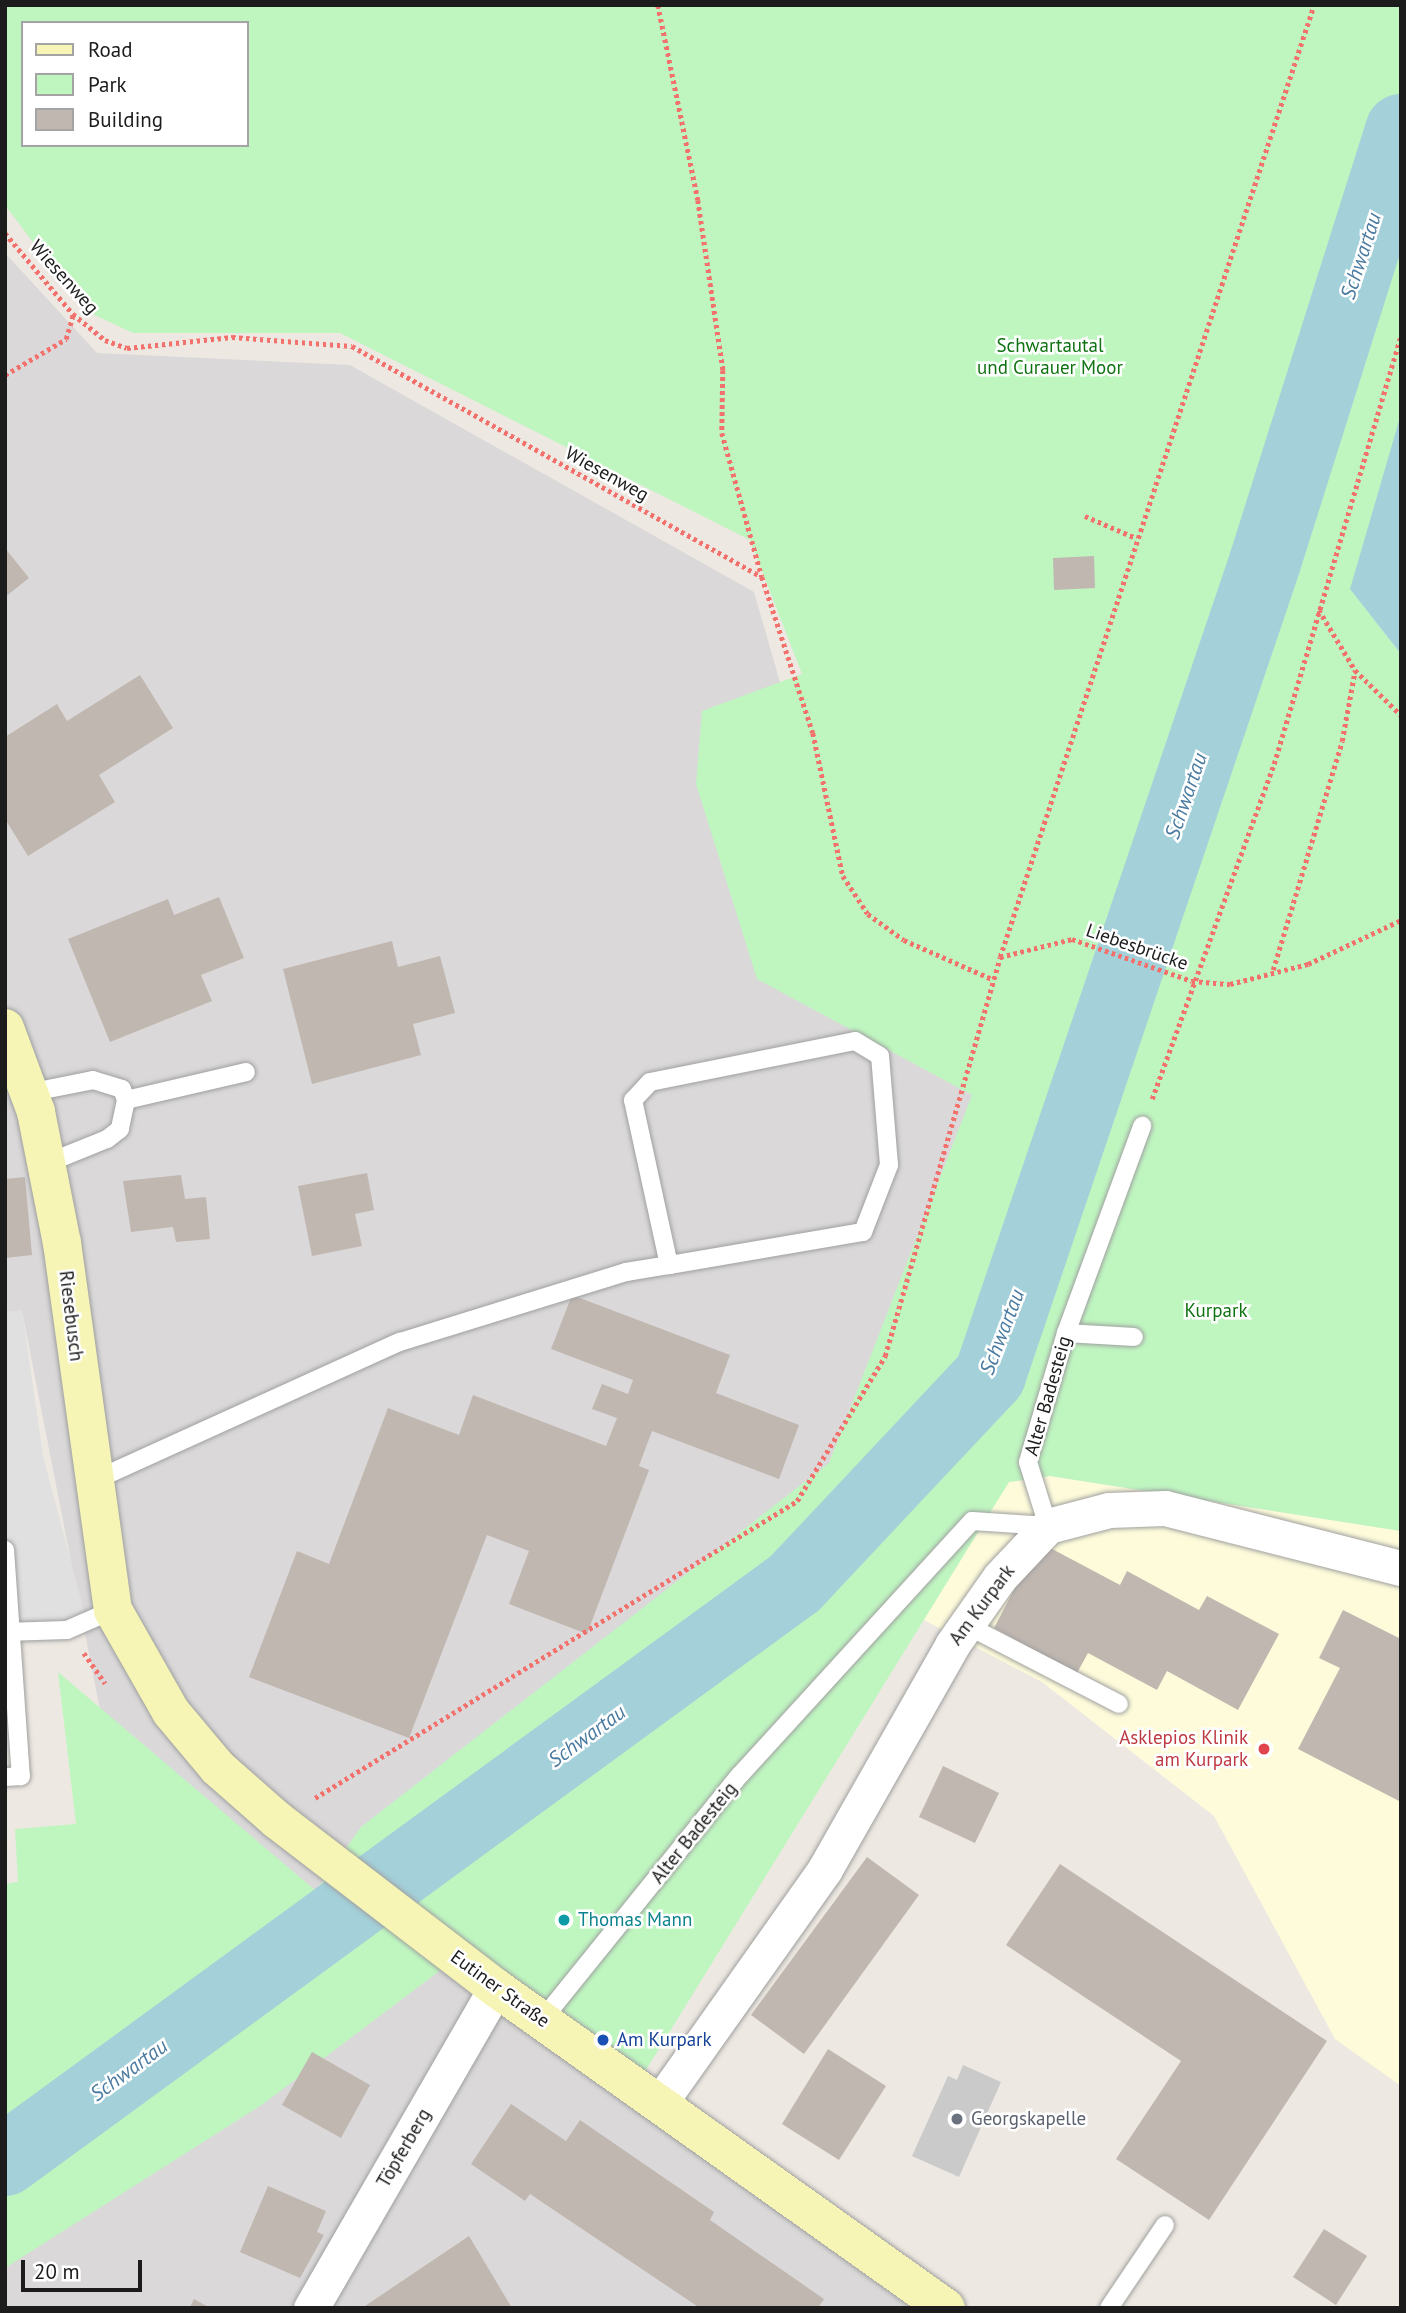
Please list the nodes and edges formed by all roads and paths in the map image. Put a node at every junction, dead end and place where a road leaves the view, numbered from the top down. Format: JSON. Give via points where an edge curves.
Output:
{"nodes":[{"id":1,"x":658,"y":5,"type":"edge"},
{"id":2,"x":1314,"y":5,"type":"edge"},
{"id":3,"x":5,"y":233,"type":"edge"},
{"id":4,"x":73,"y":314,"type":"junction"},
{"id":5,"x":1401,"y":334,"type":"edge"},
{"id":6,"x":5,"y":374,"type":"edge"},
{"id":7,"x":1085,"y":516,"type":"dead end"},
{"id":8,"x":1136,"y":538,"type":"junction"},
{"id":9,"x":762,"y":577,"type":"junction"},
{"id":10,"x":1319,"y":610,"type":"junction"},
{"id":11,"x":1355,"y":670,"type":"junction"},
{"id":12,"x":1401,"y":715,"type":"edge"},
{"id":13,"x":1401,"y":920,"type":"edge"},
{"id":14,"x":1000,"y":957,"type":"junction"},
{"id":15,"x":1273,"y":970,"type":"junction"},
{"id":16,"x":992,"y":979,"type":"junction"},
{"id":17,"x":1192,"y":981,"type":"junction"},
{"id":18,"x":5,"y":1028,"type":"edge"},
{"id":19,"x":246,"y":1072,"type":"dead end"},
{"id":20,"x":28,"y":1093,"type":"junction"},
{"id":21,"x":126,"y":1100,"type":"junction"},
{"id":22,"x":1142,"y":1126,"type":"joint"},
{"id":23,"x":45,"y":1164,"type":"junction"},
{"id":24,"x":669,"y":1265,"type":"junction"},
{"id":25,"x":1066,"y":1333,"type":"junction"},
{"id":26,"x":1134,"y":1337,"type":"dead end"},
{"id":27,"x":93,"y":1481,"type":"junction"},
{"id":28,"x":1048,"y":1526,"type":"junction"},
{"id":29,"x":5,"y":1550,"type":"edge"},
{"id":30,"x":1401,"y":1568,"type":"edge"},
{"id":31,"x":113,"y":1610,"type":"junction"},
{"id":32,"x":966,"y":1625,"type":"junction"},
{"id":33,"x":9,"y":1632,"type":"edge"},
{"id":34,"x":1119,"y":1704,"type":"dead end"},
{"id":35,"x":5,"y":1777,"type":"edge"},
{"id":36,"x":277,"y":1820,"type":"junction"},
{"id":37,"x":496,"y":1988,"type":"junction"},
{"id":38,"x":542,"y":2020,"type":"junction"},
{"id":39,"x":661,"y":2101,"type":"junction"},
{"id":40,"x":1165,"y":2225,"type":"dead end"},
{"id":41,"x":312,"y":2308,"type":"edge"},
{"id":42,"x":946,"y":2308,"type":"edge"},
{"id":43,"x":1109,"y":2308,"type":"edge"}],
"edges":[{"from":1,"to":9,"type":"path","via":[[702,226],[723,370],[722,433]]},
{"from":2,"to":8,"type":"path"},
{"from":3,"to":4,"type":"path","name":"Wiesenweg"},
{"from":4,"to":6,"type":"path","via":[[66,339]]},
{"from":4,"to":9,"type":"path","name":"Wiesenweg","via":[[127,348],[232,337],[352,346]]},
{"from":5,"to":10,"type":"path"},
{"from":7,"to":8,"type":"path"},
{"from":8,"to":14,"type":"path"},
{"from":9,"to":16,"type":"path","via":[[813,733],[843,876],[868,914],[904,940]]},
{"from":10,"to":11,"type":"path"},
{"from":10,"to":17,"type":"path","via":[[1274,764]]},
{"from":11,"to":12,"type":"path"},
{"from":11,"to":15,"type":"path","via":[[1342,741]]},
{"from":13,"to":15,"type":"path","via":[[1308,964]]},
{"from":14,"to":16,"type":"path"},
{"from":14,"to":17,"type":"path","name":"Liebesbrücke","via":[[1072,939]]},
{"from":15,"to":17,"type":"path","via":[[1230,984]]},
{"from":16,"to":36,"type":"path","via":[[885,1356],[797,1501],[547,1661]]},
{"from":17,"to":22,"type":"path"},
{"from":18,"to":20,"type":"main road","name":"Riesebusch"},
{"from":19,"to":21,"type":"lane"},
{"from":20,"to":21,"type":"lane","via":[[93,1080],[122,1089]]},
{"from":20,"to":23,"type":"main road","name":"Riesebusch"},
{"from":21,"to":23,"type":"lane","via":[[120,1129],[107,1139]]},
{"from":22,"to":25,"type":"lane","name":"Alter Badesteig"},
{"from":23,"to":27,"type":"main road","name":"Riesebusch"},
{"from":24,"to":24,"type":"lane","via":[[863,1232],[889,1166],[880,1056],[855,1041],[650,1082],[633,1100]]},
{"from":24,"to":27,"type":"lane","via":[[626,1272],[400,1342]]},
{"from":25,"to":26,"type":"lane"},
{"from":25,"to":28,"type":"lane","name":"Alter Badesteig","via":[[1028,1462]]},
{"from":27,"to":31,"type":"main road","name":"Riesebusch"},
{"from":28,"to":30,"type":"street","via":[[1109,1510],[1165,1508]]},
{"from":28,"to":32,"type":"street","name":"Am Kurpark"},
{"from":28,"to":38,"type":"lane","name":"Alter Badesteig","via":[[972,1521],[740,1775]]},
{"from":29,"to":33,"type":"lane"},
{"from":31,"to":33,"type":"lane","via":[[67,1630]]},
{"from":31,"to":36,"type":"main road","name":"Eutiner Straße","via":[[171,1712],[218,1768]]},
{"from":32,"to":34,"type":"lane"},
{"from":32,"to":39,"type":"street","name":"Am Kurpark","via":[[825,1869]]},
{"from":33,"to":35,"type":"lane","via":[[21,1776]]},
{"from":36,"to":37,"type":"main road","name":"Eutiner Straße"},
{"from":37,"to":38,"type":"main road","name":"Eutiner Straße"},
{"from":37,"to":41,"type":"street","name":"Töpferberg"},
{"from":38,"to":39,"type":"main road","name":"Eutiner Straße"},
{"from":39,"to":42,"type":"main road","name":"Eutiner Straße"},
{"from":40,"to":43,"type":"lane"}]}
